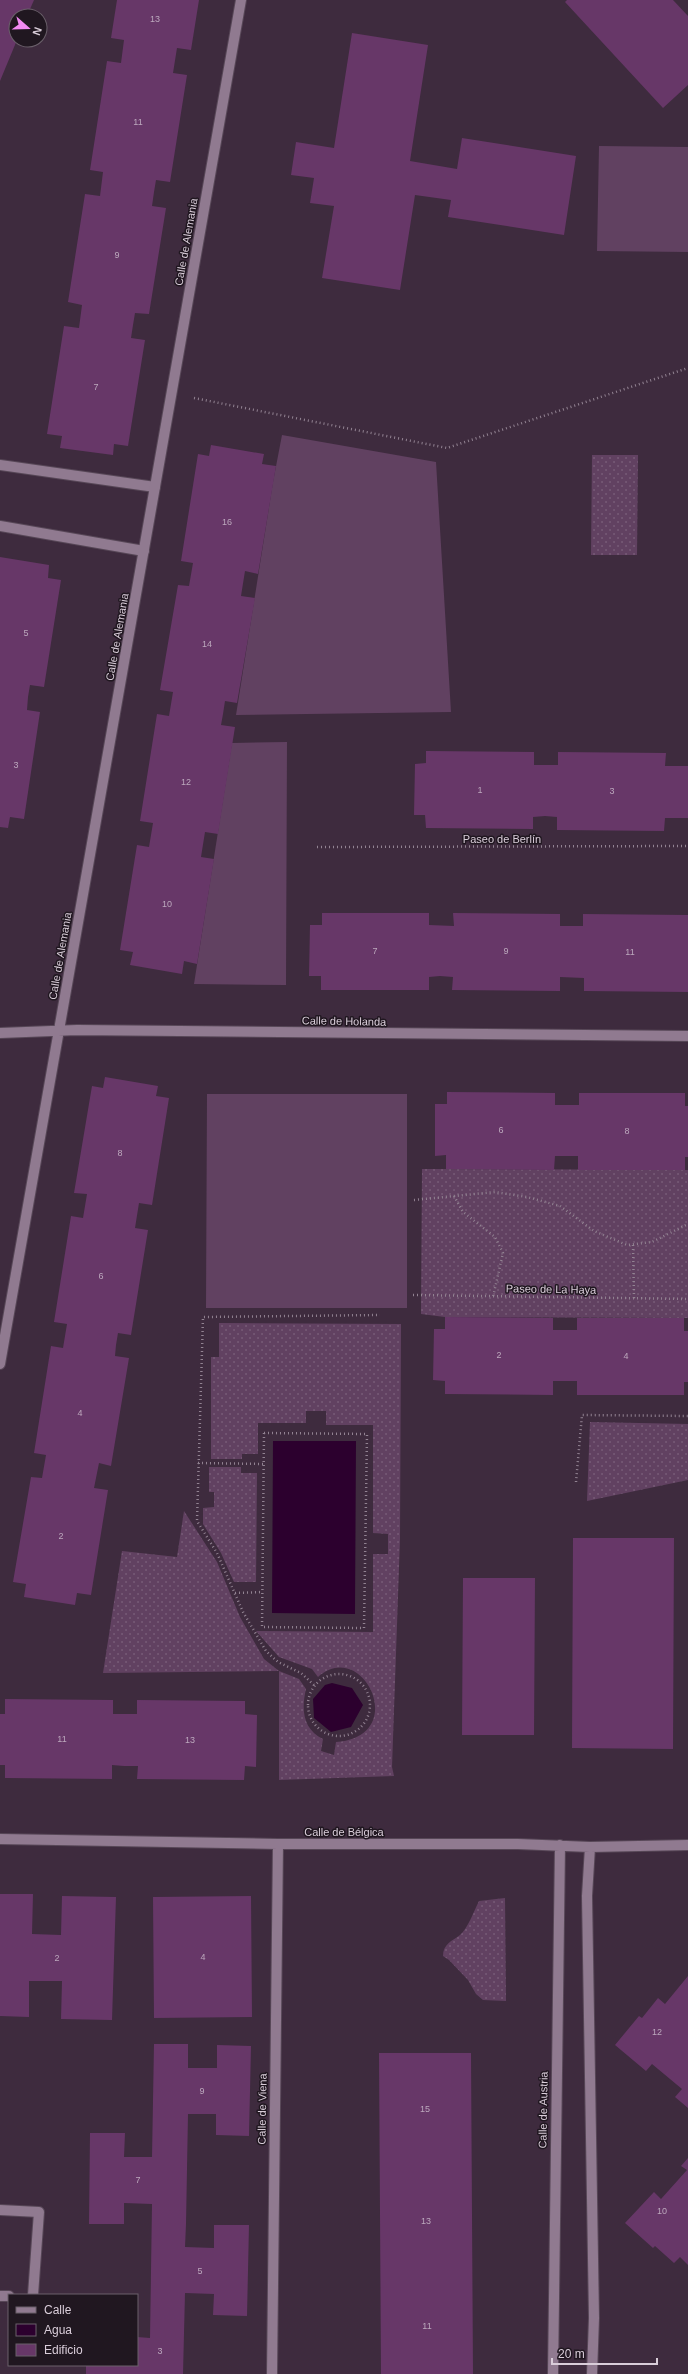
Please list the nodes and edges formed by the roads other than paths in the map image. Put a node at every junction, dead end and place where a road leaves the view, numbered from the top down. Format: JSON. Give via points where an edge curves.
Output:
{"nodes":[{"id":1,"x":241,"y":0,"type":"edge"},
{"id":2,"x":0,"y":465,"type":"edge"},
{"id":3,"x":155,"y":487,"type":"junction"},
{"id":4,"x":0,"y":526,"type":"edge"},
{"id":5,"x":144,"y":551,"type":"junction"},
{"id":6,"x":59,"y":1030,"type":"junction"},
{"id":7,"x":0,"y":1033,"type":"edge"},
{"id":8,"x":688,"y":1036,"type":"edge"},
{"id":9,"x":0,"y":1364,"type":"edge"},
{"id":10,"x":0,"y":1839,"type":"edge"},
{"id":11,"x":278,"y":1844,"type":"junction"},
{"id":12,"x":688,"y":1845,"type":"edge"},
{"id":13,"x":560,"y":1846,"type":"junction"},
{"id":14,"x":590,"y":1847,"type":"junction"},
{"id":15,"x":0,"y":2210,"type":"edge"},
{"id":16,"x":33,"y":2294,"type":"edge"},
{"id":17,"x":272,"y":2374,"type":"edge"},
{"id":18,"x":553,"y":2374,"type":"edge"},
{"id":19,"x":592,"y":2374,"type":"edge"}],
"edges":[{"from":1,"to":3,"type":"street","name":"Calle de Alemania"},
{"from":2,"to":3,"type":"street"},
{"from":3,"to":5,"type":"street","name":"Calle de Alemania"},
{"from":4,"to":5,"type":"street"},
{"from":5,"to":6,"type":"street","name":"Calle de Alemania"},
{"from":6,"to":7,"type":"street","name":"Calle de Holanda"},
{"from":6,"to":8,"type":"street","name":"Calle de Holanda"},
{"from":6,"to":9,"type":"street","name":"Calle de Alemania"},
{"from":10,"to":11,"type":"street","name":"Calle de Bélgica"},
{"from":11,"to":13,"type":"street","name":"Calle de Bélgica"},
{"from":11,"to":17,"type":"street","name":"Calle de Viena"},
{"from":12,"to":14,"type":"street","name":"Calle de Bélgica"},
{"from":13,"to":14,"type":"street","name":"Calle de Bélgica"},
{"from":13,"to":18,"type":"street","name":"Calle de Austria"},
{"from":14,"to":19,"type":"street","via":[[587,1896],[594,2318]]},
{"from":15,"to":16,"type":"street","via":[[39,2212]]}]}
